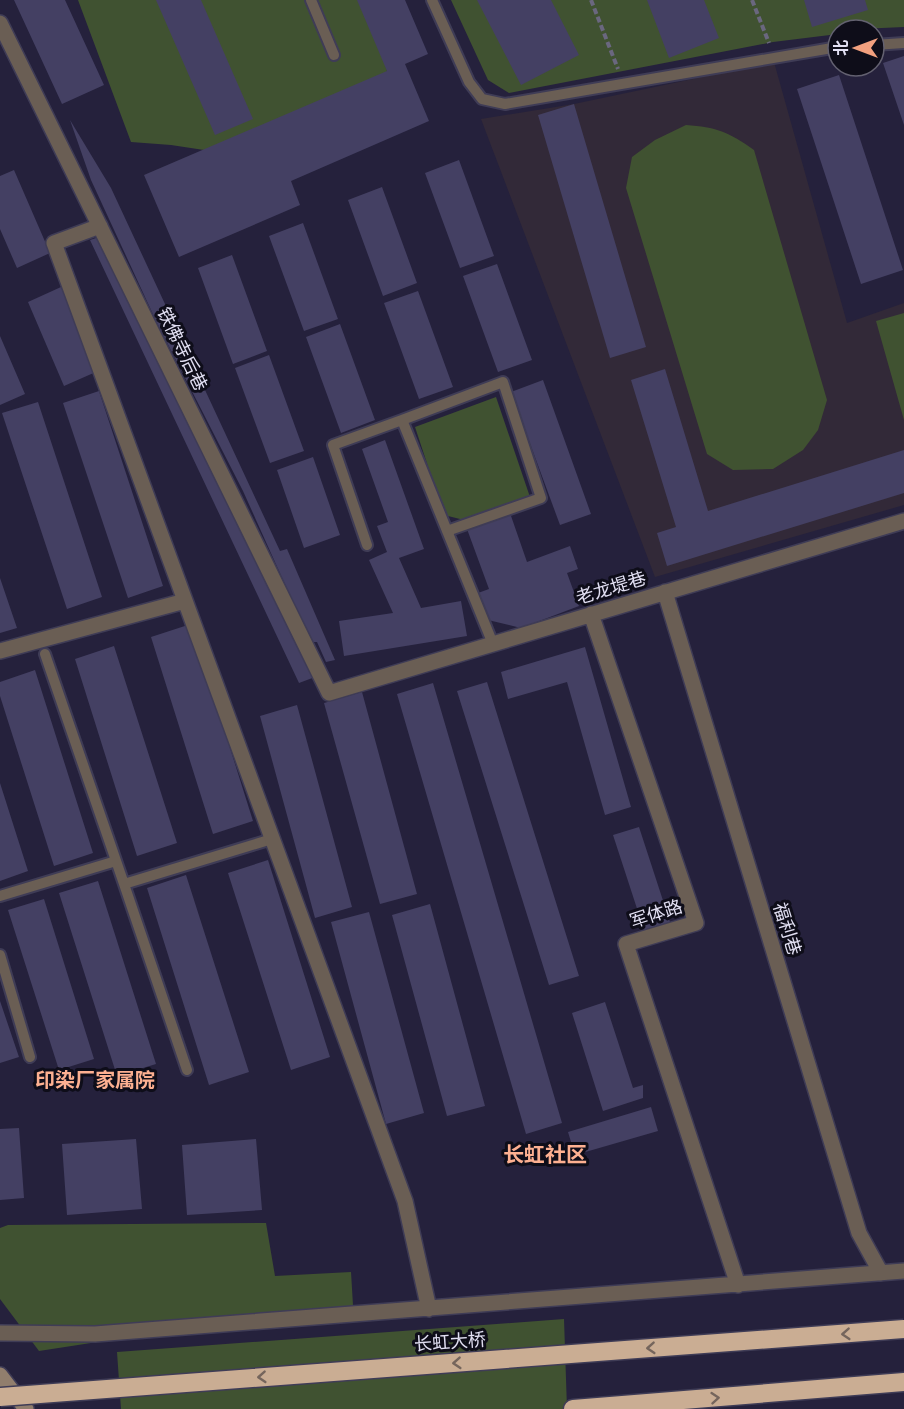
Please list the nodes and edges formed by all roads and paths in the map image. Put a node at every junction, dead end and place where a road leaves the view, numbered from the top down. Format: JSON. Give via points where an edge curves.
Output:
{"nodes":[{"id":1,"x":311,"y":0,"type":"edge"},
{"id":2,"x":432,"y":0,"type":"edge"},
{"id":3,"x":591,"y":0,"type":"edge"},
{"id":4,"x":752,"y":0,"type":"edge"},
{"id":5,"x":0,"y":23,"type":"edge"},
{"id":6,"x":904,"y":43,"type":"edge"},
{"id":7,"x":886,"y":44,"type":"edge"},
{"id":8,"x":826,"y":49,"type":"edge"},
{"id":9,"x":334,"y":55,"type":"dead end"},
{"id":10,"x":774,"y":57,"type":"junction"},
{"id":11,"x":624,"y":84,"type":"junction"},
{"id":12,"x":100,"y":226,"type":"junction"},
{"id":13,"x":402,"y":420,"type":"junction"},
{"id":14,"x":904,"y":521,"type":"edge"},
{"id":15,"x":447,"y":531,"type":"junction"},
{"id":16,"x":367,"y":545,"type":"dead end"},
{"id":17,"x":665,"y":592,"type":"junction"},
{"id":18,"x":185,"y":601,"type":"junction"},
{"id":19,"x":591,"y":614,"type":"junction"},
{"id":20,"x":493,"y":644,"type":"junction"},
{"id":21,"x":0,"y":651,"type":"edge"},
{"id":22,"x":45,"y":654,"type":"dead end"},
{"id":23,"x":328,"y":693,"type":"joint"},
{"id":24,"x":272,"y":839,"type":"junction"},
{"id":25,"x":116,"y":861,"type":"junction"},
{"id":26,"x":124,"y":884,"type":"junction"},
{"id":27,"x":0,"y":896,"type":"edge"},
{"id":28,"x":0,"y":956,"type":"edge"},
{"id":29,"x":30,"y":1057,"type":"dead end"},
{"id":30,"x":187,"y":1070,"type":"dead end"},
{"id":31,"x":904,"y":1271,"type":"edge"},
{"id":32,"x":881,"y":1273,"type":"junction"},
{"id":33,"x":738,"y":1285,"type":"junction"},
{"id":34,"x":429,"y":1309,"type":"junction"},
{"id":35,"x":904,"y":1329,"type":"edge"},
{"id":36,"x":0,"y":1333,"type":"edge"},
{"id":37,"x":0,"y":1375,"type":"edge"},
{"id":38,"x":904,"y":1383,"type":"edge"},
{"id":39,"x":0,"y":1397,"type":"edge"},
{"id":40,"x":26,"y":1409,"type":"edge"},
{"id":41,"x":573,"y":1409,"type":"edge"}],
"edges":[{"from":1,"to":9,"type":"lane"},
{"from":2,"to":11,"type":"lane","via":[[470,82],[482,99],[506,105]]},
{"from":3,"to":11,"type":"path"},
{"from":4,"to":10,"type":"path"},
{"from":5,"to":12,"type":"street","name":"铁佛寺后巷"},
{"from":6,"to":7,"type":"lane"},
{"from":8,"to":10,"type":"lane"},
{"from":10,"to":11,"type":"lane"},
{"from":12,"to":18,"type":"street","via":[[54,243]]},
{"from":12,"to":23,"type":"street","name":"铁佛寺后巷"},
{"from":13,"to":15,"type":"lane"},
{"from":13,"to":15,"type":"lane","via":[[503,382],[541,498]]},
{"from":13,"to":16,"type":"lane","via":[[333,445]]},
{"from":14,"to":17,"type":"street","name":"老龙堤巷"},
{"from":15,"to":20,"type":"lane"},
{"from":17,"to":19,"type":"street","name":"老龙堤巷"},
{"from":17,"to":32,"type":"street","name":"福利巷","via":[[859,1233]]},
{"from":18,"to":21,"type":"street"},
{"from":18,"to":24,"type":"street"},
{"from":19,"to":20,"type":"street","name":"老龙堤巷"},
{"from":19,"to":33,"type":"street","name":"军体路","via":[[696,923],[626,944]]},
{"from":20,"to":23,"type":"street","name":"老龙堤巷"},
{"from":22,"to":25,"type":"lane"},
{"from":24,"to":26,"type":"lane"},
{"from":24,"to":34,"type":"street","via":[[405,1201]]},
{"from":25,"to":26,"type":"lane"},
{"from":25,"to":27,"type":"lane"},
{"from":26,"to":30,"type":"lane"},
{"from":28,"to":29,"type":"lane"},
{"from":31,"to":32,"type":"street"},
{"from":32,"to":33,"type":"street"},
{"from":33,"to":34,"type":"street"},
{"from":34,"to":36,"type":"street","via":[[95,1334]]},
{"from":35,"to":39,"type":"highway","name":"长虹大桥","one_way":true,"bridge":true},
{"from":37,"to":40,"type":"street"},
{"from":41,"to":38,"type":"highway","one_way":true}]}
